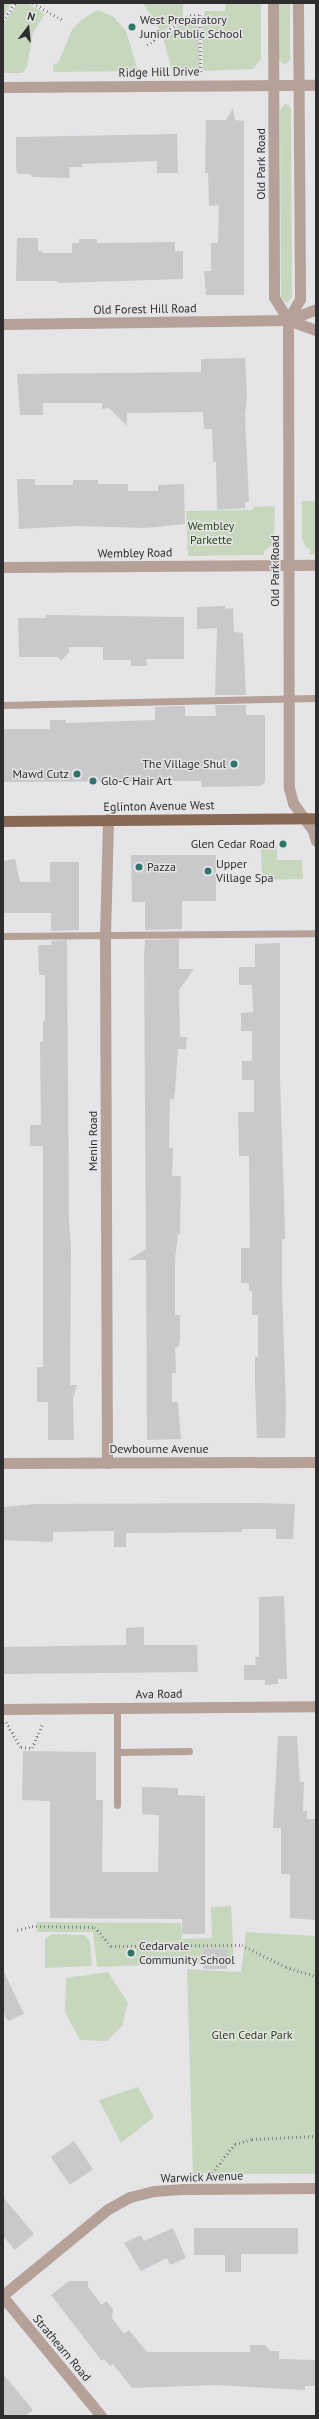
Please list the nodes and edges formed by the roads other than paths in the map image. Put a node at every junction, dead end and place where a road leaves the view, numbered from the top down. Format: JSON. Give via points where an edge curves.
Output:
{"nodes":[{"id":1,"x":273,"y":3,"type":"edge"},
{"id":2,"x":298,"y":3,"type":"edge"},
{"id":3,"x":298,"y":84,"type":"junction"},
{"id":4,"x":274,"y":85,"type":"junction"},
{"id":5,"x":316,"y":85,"type":"edge"},
{"id":6,"x":3,"y":87,"type":"edge"},
{"id":7,"x":316,"y":309,"type":"edge"},
{"id":8,"x":288,"y":320,"type":"junction"},
{"id":9,"x":3,"y":324,"type":"edge"},
{"id":10,"x":316,"y":330,"type":"edge"},
{"id":11,"x":287,"y":564,"type":"junction"},
{"id":12,"x":316,"y":565,"type":"edge"},
{"id":13,"x":3,"y":567,"type":"edge"},
{"id":14,"x":316,"y":698,"type":"edge"},
{"id":15,"x":289,"y":700,"type":"junction"},
{"id":16,"x":3,"y":705,"type":"edge"},
{"id":17,"x":303,"y":818,"type":"junction"},
{"id":18,"x":316,"y":818,"type":"edge"},
{"id":19,"x":108,"y":819,"type":"junction"},
{"id":20,"x":3,"y":821,"type":"edge"},
{"id":21,"x":316,"y":841,"type":"edge"},
{"id":22,"x":316,"y":934,"type":"edge"},
{"id":23,"x":3,"y":936,"type":"edge"},
{"id":24,"x":105,"y":936,"type":"junction"},
{"id":25,"x":316,"y":1462,"type":"edge"},
{"id":26,"x":3,"y":1463,"type":"edge"},
{"id":27,"x":107,"y":1463,"type":"junction"},
{"id":28,"x":316,"y":1706,"type":"edge"},
{"id":29,"x":3,"y":1708,"type":"edge"},
{"id":30,"x":117,"y":1708,"type":"junction"},
{"id":31,"x":190,"y":1751,"type":"dead end"},
{"id":32,"x":117,"y":1752,"type":"junction"},
{"id":33,"x":117,"y":1805,"type":"dead end"},
{"id":34,"x":316,"y":2188,"type":"edge"},
{"id":35,"x":3,"y":2296,"type":"edge"},
{"id":36,"x":102,"y":2416,"type":"edge"}],
"edges":[{"from":1,"to":4,"type":"street","name":"Old Park Road"},
{"from":2,"to":3,"type":"street","name":"Old Park Road"},
{"from":3,"to":4,"type":"street","name":"Ridge Hill Drive"},
{"from":3,"to":5,"type":"street","name":"Ridge Hill Drive"},
{"from":3,"to":8,"type":"street","name":"Old Park Road","via":[[300,299]]},
{"from":4,"to":6,"type":"street","name":"Ridge Hill Drive"},
{"from":4,"to":8,"type":"street","name":"Old Park Road","via":[[274,297]]},
{"from":7,"to":8,"type":"street","name":"Old Forest Hill Road"},
{"from":8,"to":9,"type":"street","name":"Old Forest Hill Road"},
{"from":8,"to":10,"type":"street","name":"Old Forest Hill Road"},
{"from":8,"to":11,"type":"street","name":"Old Park Road"},
{"from":11,"to":12,"type":"street","name":"Wembley Road"},
{"from":11,"to":13,"type":"street","name":"Wembley Road"},
{"from":11,"to":15,"type":"street","name":"Old Park Road"},
{"from":14,"to":15,"type":"lane"},
{"from":15,"to":16,"type":"lane"},
{"from":15,"to":17,"type":"street","name":"Old Park Road","via":[[290,788],[293,803]]},
{"from":17,"to":18,"type":"main road","name":"Eglinton Avenue West"},
{"from":17,"to":19,"type":"main road","name":"Eglinton Avenue West"},
{"from":17,"to":21,"type":"street","via":[[314,831]]},
{"from":19,"to":20,"type":"main road","name":"Eglinton Avenue West"},
{"from":19,"to":24,"type":"street","name":"Menin Road"},
{"from":22,"to":24,"type":"lane"},
{"from":23,"to":24,"type":"lane"},
{"from":24,"to":27,"type":"street","name":"Menin Road"},
{"from":25,"to":27,"type":"street","name":"Dewbourne Avenue"},
{"from":26,"to":27,"type":"street","name":"Dewbourne Avenue"},
{"from":28,"to":30,"type":"street","name":"Ava Road"},
{"from":29,"to":30,"type":"street","name":"Ava Road"},
{"from":30,"to":32,"type":"lane"},
{"from":31,"to":32,"type":"lane"},
{"from":32,"to":33,"type":"lane"},
{"from":34,"to":35,"type":"street","name":"Warwick Avenue","via":[[181,2189],[154,2191],[130,2198],[108,2209]]},
{"from":35,"to":36,"type":"street","name":"Strathearn Road"}]}
